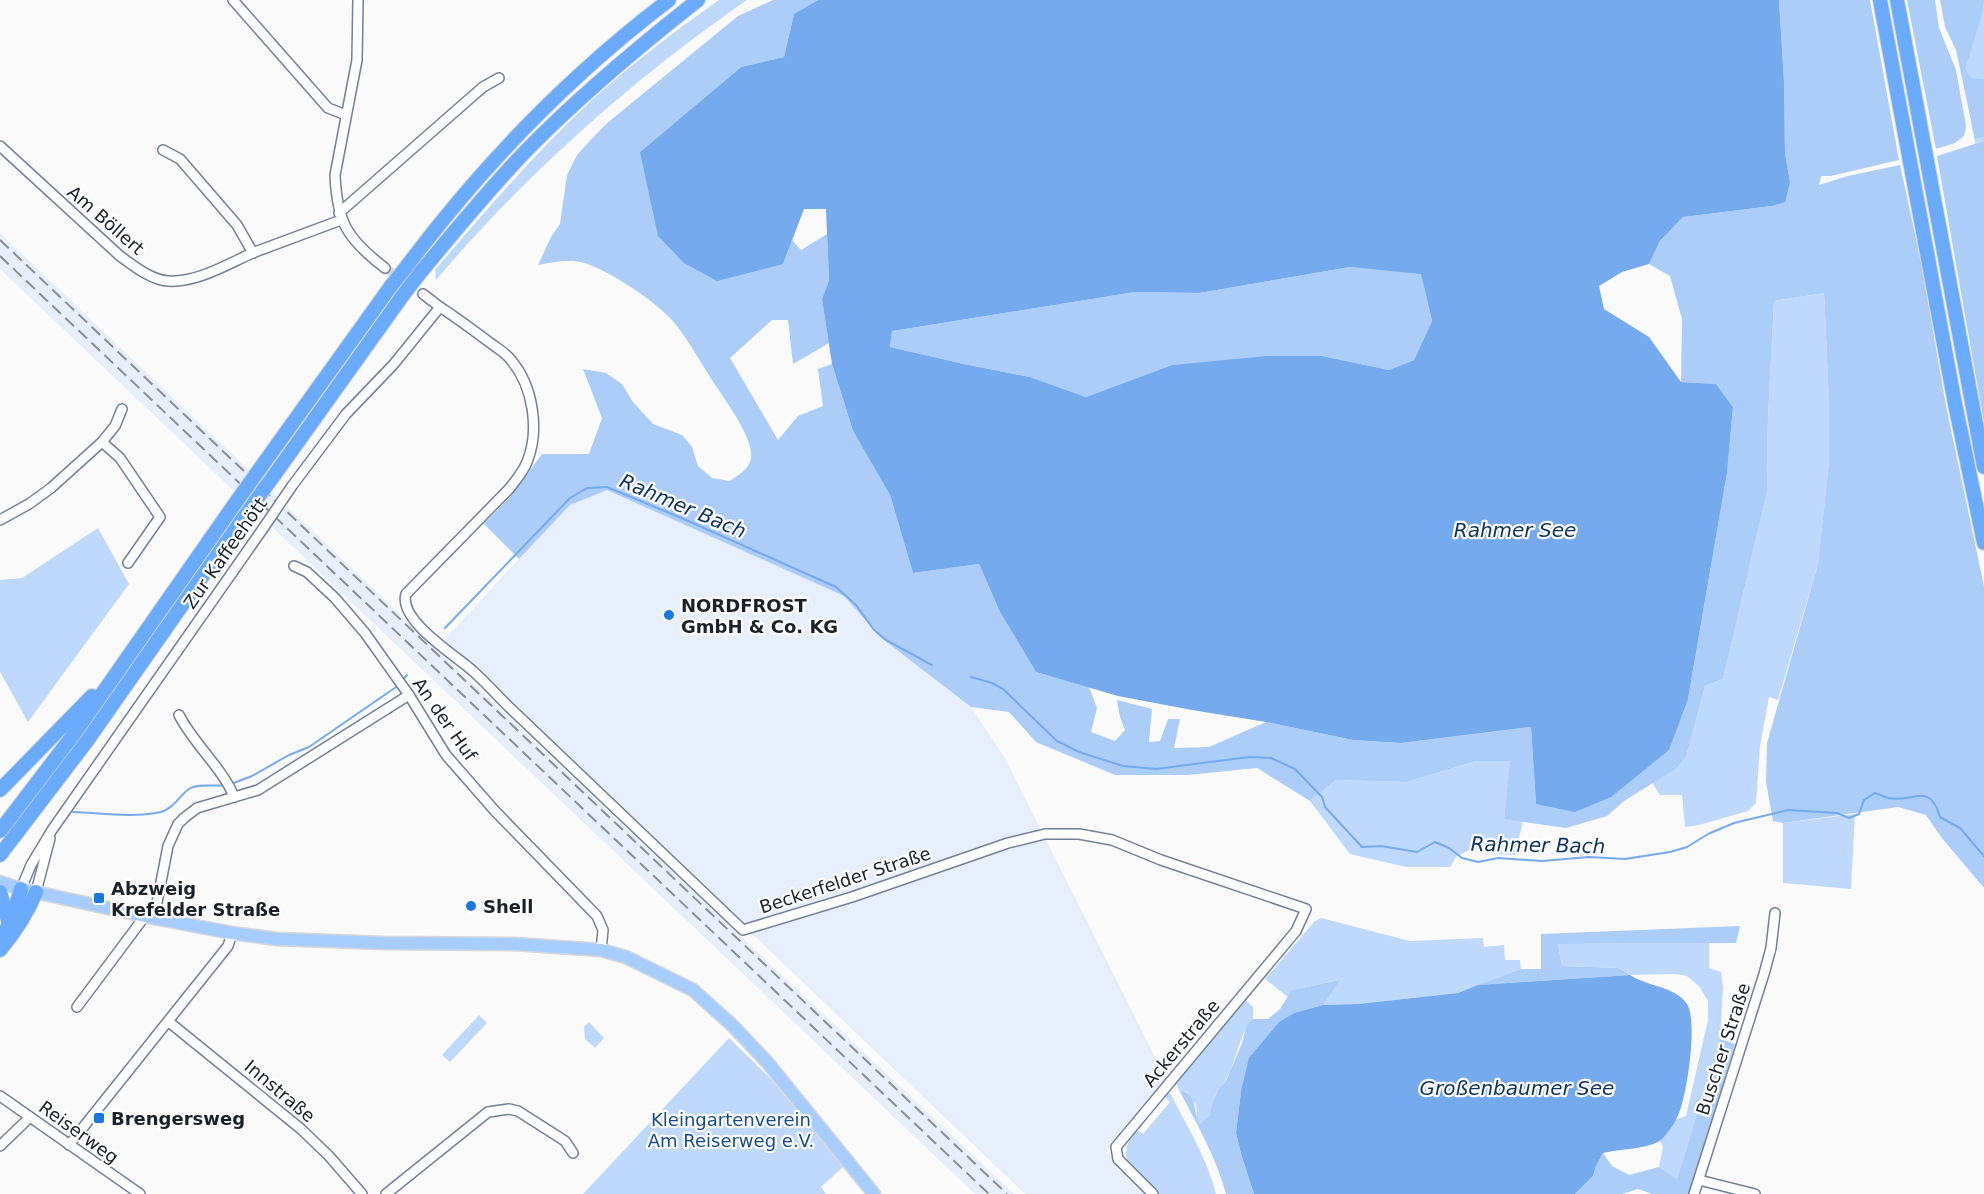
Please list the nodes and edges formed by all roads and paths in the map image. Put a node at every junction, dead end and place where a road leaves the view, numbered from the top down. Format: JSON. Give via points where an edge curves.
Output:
{"nodes":[{"id":1,"x":233,"y":0,"type":"edge"},
{"id":2,"x":358,"y":0,"type":"edge"},
{"id":3,"x":669,"y":0,"type":"edge"},
{"id":4,"x":698,"y":0,"type":"edge"},
{"id":5,"x":1880,"y":0,"type":"edge"},
{"id":6,"x":1897,"y":0,"type":"edge"},
{"id":7,"x":499,"y":78,"type":"dead end"},
{"id":8,"x":346,"y":115,"type":"junction"},
{"id":9,"x":0,"y":146,"type":"edge"},
{"id":10,"x":163,"y":150,"type":"dead end"},
{"id":11,"x":340,"y":217,"type":"junction"},
{"id":12,"x":253,"y":253,"type":"junction"},
{"id":13,"x":385,"y":268,"type":"tunnel mouth"},
{"id":14,"x":423,"y":294,"type":"tunnel mouth"},
{"id":15,"x":440,"y":307,"type":"junction"},
{"id":16,"x":122,"y":409,"type":"dead end"},
{"id":17,"x":102,"y":442,"type":"junction"},
{"id":18,"x":1984,"y":467,"type":"edge"},
{"id":19,"x":0,"y":520,"type":"edge"},
{"id":20,"x":1984,"y":543,"type":"edge"},
{"id":21,"x":128,"y":563,"type":"dead end"},
{"id":22,"x":294,"y":566,"type":"dead end"},
{"id":23,"x":121,"y":666,"type":"junction"},
{"id":24,"x":406,"y":692,"type":"junction"},
{"id":25,"x":179,"y":715,"type":"dead end"},
{"id":26,"x":0,"y":790,"type":"edge"},
{"id":27,"x":232,"y":794,"type":"junction"},
{"id":28,"x":52,"y":830,"type":"junction"},
{"id":29,"x":0,"y":831,"type":"edge"},
{"id":30,"x":0,"y":855,"type":"edge"},
{"id":31,"x":0,"y":882,"type":"edge"},
{"id":32,"x":21,"y":889,"type":"junction"},
{"id":33,"x":0,"y":892,"type":"edge"},
{"id":34,"x":36,"y":892,"type":"junction"},
{"id":35,"x":1306,"y":909,"type":"joint"},
{"id":36,"x":1775,"y":913,"type":"dead end"},
{"id":37,"x":149,"y":917,"type":"junction"},
{"id":38,"x":9,"y":924,"type":"junction"},
{"id":39,"x":232,"y":933,"type":"junction"},
{"id":40,"x":0,"y":940,"type":"edge"},
{"id":41,"x":0,"y":950,"type":"edge"},
{"id":42,"x":601,"y":950,"type":"junction"},
{"id":43,"x":77,"y":1008,"type":"dead end"},
{"id":44,"x":169,"y":1022,"type":"junction"},
{"id":45,"x":0,"y":1096,"type":"edge"},
{"id":46,"x":30,"y":1117,"type":"junction"},
{"id":47,"x":69,"y":1145,"type":"junction"},
{"id":48,"x":0,"y":1146,"type":"edge"},
{"id":49,"x":573,"y":1153,"type":"dead end"},
{"id":50,"x":1699,"y":1180,"type":"junction"},
{"id":51,"x":140,"y":1194,"type":"edge"},
{"id":52,"x":362,"y":1194,"type":"edge"},
{"id":53,"x":386,"y":1194,"type":"edge"},
{"id":54,"x":874,"y":1194,"type":"edge"},
{"id":55,"x":1153,"y":1194,"type":"edge"},
{"id":56,"x":1694,"y":1194,"type":"edge"},
{"id":57,"x":1755,"y":1194,"type":"edge"}],
"edges":[{"from":1,"to":8,"type":"street","via":[[328,108]]},
{"from":2,"to":8,"type":"street","via":[[357,60]]},
{"from":3,"to":23,"type":"highway","bridge":true,"via":[[569,84],[465,192],[391,286]]},
{"from":4,"to":30,"type":"highway","bridge":true,"via":[[654,34],[523,154],[420,273],[87,741]]},
{"from":5,"to":20,"type":"highway"},
{"from":6,"to":18,"type":"highway"},
{"from":7,"to":11,"type":"street","via":[[483,87]]},
{"from":8,"to":11,"type":"street","via":[[335,175]]},
{"from":9,"to":12,"type":"street","name":"Am Böllert","via":[[120,256],[155,277],[169,281],[191,278]]},
{"from":10,"to":12,"type":"street","via":[[180,159],[230,216]]},
{"from":11,"to":12,"type":"street","name":"Am Böllert"},
{"from":11,"to":13,"type":"street","via":[[346,230]]},
{"from":14,"to":15,"type":"street"},
{"from":15,"to":28,"type":"street","name":"Zur Kaffeehött","bridge":true,"via":[[346,414],[292,486]]},
{"from":15,"to":35,"type":"street","name":"Beckerfelder Straße","via":[[511,359],[529,396],[533,437],[528,461],[509,489],[406,594],[406,609],[426,633],[474,672],[743,930],[1045,834],[1079,834],[1112,840]]},
{"from":16,"to":17,"type":"street"},
{"from":17,"to":19,"type":"street","via":[[51,488]]},
{"from":17,"to":21,"type":"street","via":[[120,458],[160,517]]},
{"from":22,"to":24,"type":"street","name":"An der Huf","via":[[307,572],[334,598],[365,633]]},
{"from":23,"to":26,"type":"highway"},
{"from":23,"to":29,"type":"highway"},
{"from":24,"to":27,"type":"street","via":[[258,790]]},
{"from":24,"to":42,"type":"street","name":"An der Huf","via":[[446,755],[597,916],[603,930]]},
{"from":25,"to":27,"type":"street"},
{"from":27,"to":37,"type":"street","via":[[197,808],[178,824]]},
{"from":28,"to":32,"type":"street","name":"Zur Kaffeehött"},
{"from":28,"to":34,"type":"street","name":"Zur Kaffeehött"},
{"from":31,"to":32,"type":"main road"},
{"from":32,"to":34,"type":"main road"},
{"from":32,"to":38,"type":"highway"},
{"from":33,"to":38,"type":"highway"},
{"from":34,"to":37,"type":"main road"},
{"from":34,"to":41,"type":"highway","via":[[17,930]]},
{"from":35,"to":55,"type":"street","name":"Ackerstraße","via":[[1296,931],[1116,1148],[1118,1159]]},
{"from":36,"to":50,"type":"street","name":"Buscher Straße","via":[[1764,974]]},
{"from":37,"to":39,"type":"main road"},
{"from":37,"to":43,"type":"street"},
{"from":38,"to":40,"type":"highway"},
{"from":39,"to":42,"type":"main road","via":[[306,940],[515,944]]},
{"from":39,"to":44,"type":"street","via":[[228,946]]},
{"from":42,"to":54,"type":"main road","via":[[626,957],[693,990],[767,1062]]},
{"from":44,"to":47,"type":"street"},
{"from":44,"to":52,"type":"street","name":"Innstraße","via":[[302,1130]]},
{"from":45,"to":46,"type":"street","name":"Reiserweg"},
{"from":46,"to":47,"type":"street","name":"Reiserweg"},
{"from":46,"to":48,"type":"street"},
{"from":47,"to":51,"type":"street","name":"Reiserweg"},
{"from":49,"to":53,"type":"street","via":[[566,1141],[518,1111],[488,1112]]},
{"from":50,"to":56,"type":"street","name":"Buscher Straße"},
{"from":50,"to":57,"type":"street"}]}
